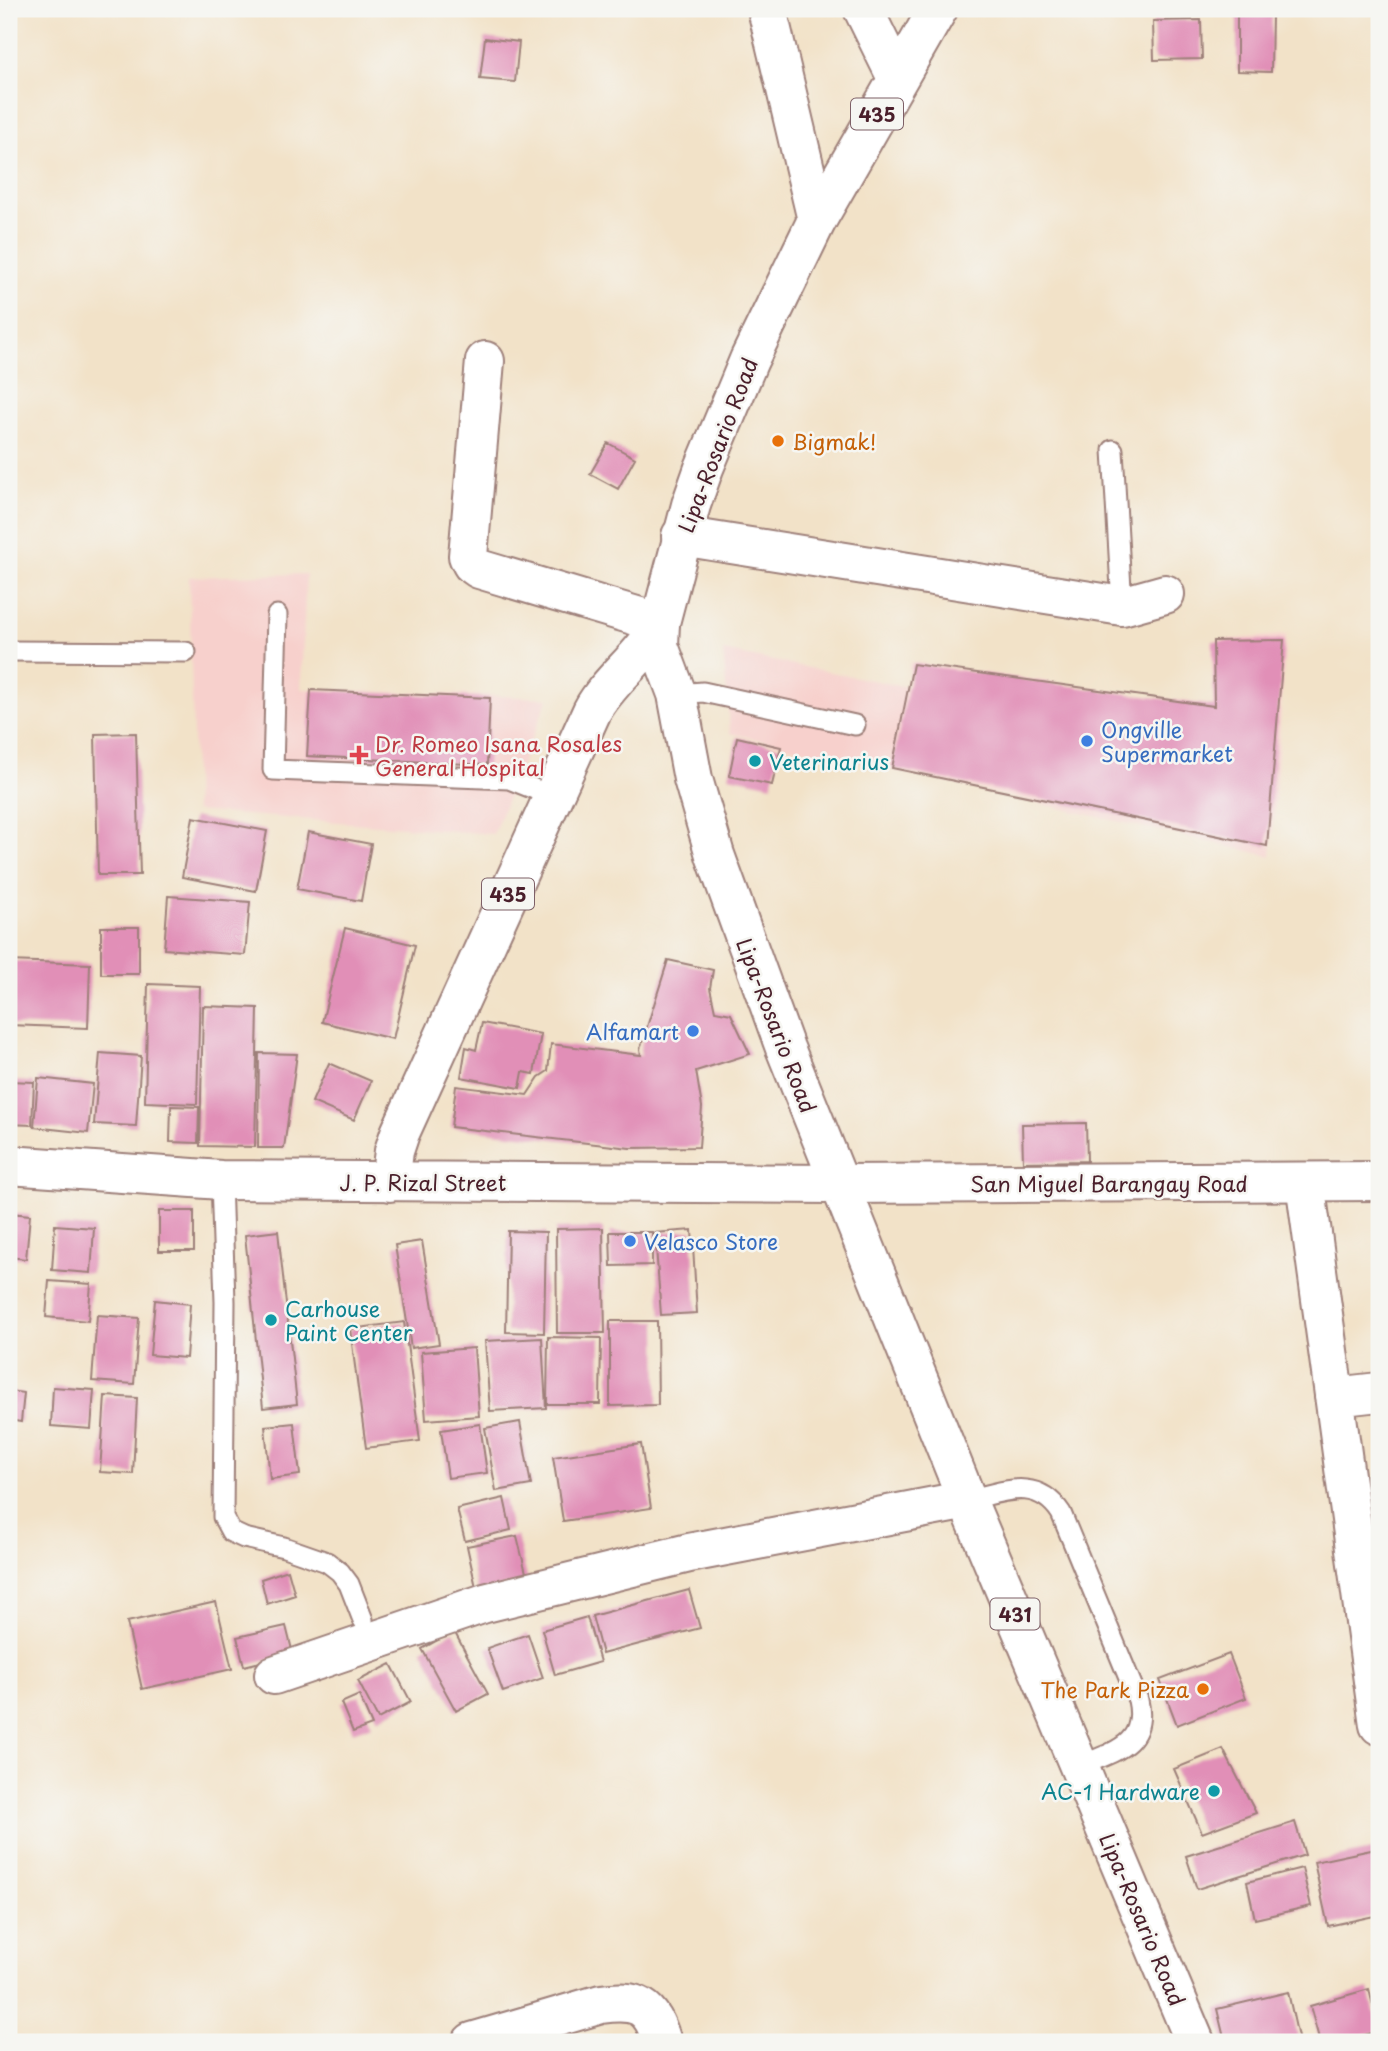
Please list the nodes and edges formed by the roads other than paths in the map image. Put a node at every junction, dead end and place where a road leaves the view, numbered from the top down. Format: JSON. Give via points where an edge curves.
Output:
{"nodes":[{"id":1,"x":767,"y":9,"type":"edge"},
{"id":2,"x":863,"y":9,"type":"edge"},
{"id":3,"x":938,"y":9,"type":"edge"},
{"id":4,"x":897,"y":78,"type":"junction"},
{"id":5,"x":817,"y":220,"type":"junction"},
{"id":6,"x":485,"y":361,"type":"dead end"},
{"id":7,"x":1114,"y":450,"type":"dead end"},
{"id":8,"x":681,"y":536,"type":"junction"},
{"id":9,"x":1165,"y":594,"type":"dead end"},
{"id":10,"x":1122,"y":606,"type":"junction"},
{"id":11,"x":278,"y":615,"type":"dead end"},
{"id":12,"x":660,"y":623,"type":"junction"},
{"id":13,"x":9,"y":651,"type":"edge"},
{"id":14,"x":186,"y":652,"type":"dead end"},
{"id":15,"x":677,"y":694,"type":"junction"},
{"id":16,"x":855,"y":725,"type":"dead end"},
{"id":17,"x":552,"y":796,"type":"junction"},
{"id":18,"x":9,"y":1165,"type":"edge"},
{"id":19,"x":222,"y":1181,"type":"junction"},
{"id":20,"x":1379,"y":1181,"type":"edge"},
{"id":21,"x":390,"y":1182,"type":"junction"},
{"id":22,"x":1305,"y":1182,"type":"junction"},
{"id":23,"x":838,"y":1184,"type":"junction"},
{"id":24,"x":1379,"y":1392,"type":"edge"},
{"id":25,"x":1334,"y":1397,"type":"junction"},
{"id":26,"x":967,"y":1500,"type":"junction"},
{"id":27,"x":1369,"y":1569,"type":"edge"},
{"id":28,"x":363,"y":1620,"type":"dead end"},
{"id":29,"x":274,"y":1675,"type":"dead end"},
{"id":30,"x":1379,"y":1725,"type":"edge"},
{"id":31,"x":1079,"y":1766,"type":"junction"},
{"id":32,"x":472,"y":2042,"type":"edge"},
{"id":33,"x":663,"y":2042,"type":"edge"},
{"id":34,"x":1195,"y":2042,"type":"edge"}],
"edges":[{"from":1,"to":5,"type":"main road"},
{"from":2,"to":4,"type":"main road"},
{"from":3,"to":4,"type":"main road","name":"Lipa-Rosario Road","number":"435"},
{"from":4,"to":5,"type":"main road","name":"Lipa-Rosario Road","number":"435"},
{"from":5,"to":8,"type":"main road","name":"Lipa-Rosario Road","number":"435","via":[[736,389]]},
{"from":6,"to":12,"type":"main road","via":[[468,556],[472,564]]},
{"from":7,"to":10,"type":"lane"},
{"from":8,"to":10,"type":"main road"},
{"from":8,"to":12,"type":"main road","name":"Lipa-Rosario Road","number":"435"},
{"from":9,"to":10,"type":"main road"},
{"from":11,"to":17,"type":"lane","via":[[273,770],[501,778]]},
{"from":12,"to":15,"type":"main road","name":"Lipa-Rosario Road","number":"435","via":[[660,646]]},
{"from":12,"to":17,"type":"main road","number":"435","via":[[597,702]]},
{"from":13,"to":14,"type":"lane"},
{"from":15,"to":16,"type":"lane","via":[[703,692]]},
{"from":15,"to":23,"type":"main road","name":"Lipa-Rosario Road","number":"435","via":[[690,767],[715,855]]},
{"from":17,"to":21,"type":"main road","number":"435","via":[[400,1133]]},
{"from":18,"to":19,"type":"main road","name":"J. P. Rizal Street"},
{"from":19,"to":21,"type":"main road","name":"J. P. Rizal Street"},
{"from":19,"to":28,"type":"lane","via":[[223,1517],[231,1532],[244,1538],[327,1562],[349,1584]]},
{"from":20,"to":22,"type":"main road","name":"San Miguel Barangay Road"},
{"from":21,"to":23,"type":"main road","name":"J. P. Rizal Street"},
{"from":22,"to":23,"type":"main road","name":"San Miguel Barangay Road"},
{"from":22,"to":25,"type":"main road"},
{"from":23,"to":26,"type":"main road","name":"Lipa-Rosario Road","number":"431"},
{"from":24,"to":25,"type":"main road"},
{"from":25,"to":27,"type":"main road"},
{"from":26,"to":29,"type":"main road","via":[[690,1553],[485,1603]]},
{"from":26,"to":31,"type":"main road","name":"Lipa-Rosario Road","number":"431"},
{"from":26,"to":31,"type":"lane","via":[[1031,1490],[1043,1493],[1061,1513],[1141,1712],[1129,1743]]},
{"from":27,"to":30,"type":"main road"},
{"from":31,"to":34,"type":"main road","name":"Lipa-Rosario Road","number":"431"},
{"from":32,"to":33,"type":"main road","via":[[622,2001],[647,2010]]}]}
